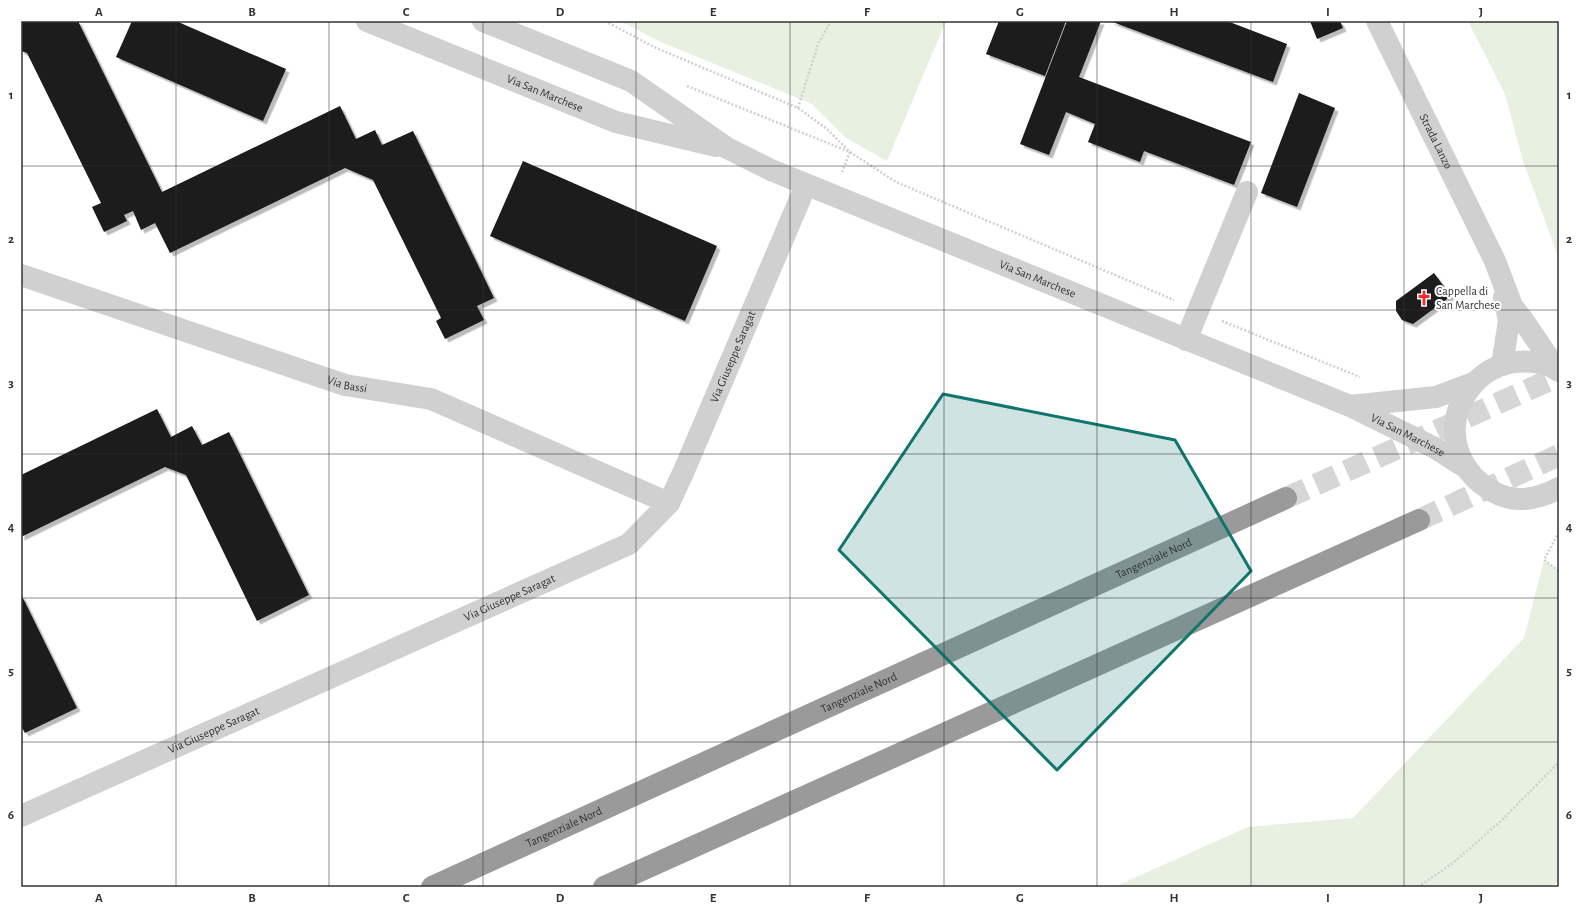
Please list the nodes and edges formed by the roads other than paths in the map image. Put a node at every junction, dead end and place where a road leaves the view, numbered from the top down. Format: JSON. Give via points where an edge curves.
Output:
{"nodes":[{"id":1,"x":367,"y":21,"type":"edge"},
{"id":2,"x":483,"y":21,"type":"edge"},
{"id":3,"x":1377,"y":21,"type":"edge"},
{"id":4,"x":507,"y":26,"type":"edge"},
{"id":5,"x":727,"y":148,"type":"junction"},
{"id":6,"x":806,"y":185,"type":"junction"},
{"id":7,"x":1247,"y":192,"type":"dead end"},
{"id":8,"x":1495,"y":261,"type":"junction"},
{"id":9,"x":21,"y":275,"type":"edge"},
{"id":10,"x":1186,"y":340,"type":"junction"},
{"id":11,"x":1502,"y":365,"type":"junction"},
{"id":12,"x":1558,"y":370,"type":"edge"},
{"id":13,"x":1473,"y":383,"type":"junction"},
{"id":14,"x":1350,"y":406,"type":"junction"},
{"id":15,"x":1465,"y":467,"type":"junction"},
{"id":16,"x":1554,"y":497,"type":"edge"},
{"id":17,"x":1286,"y":498,"type":"tunnel mouth"},
{"id":18,"x":669,"y":503,"type":"junction"},
{"id":19,"x":1419,"y":520,"type":"tunnel mouth"},
{"id":20,"x":21,"y":816,"type":"edge"},
{"id":21,"x":432,"y":887,"type":"edge"},
{"id":22,"x":604,"y":887,"type":"edge"}],
"edges":[{"from":1,"to":5,"type":"street","name":"Via San Marchese","via":[[616,122]]},
{"from":2,"to":4,"type":"street","name":"Via San Marchese"},
{"from":3,"to":8,"type":"street","name":"Strada Lanzo"},
{"from":4,"to":5,"type":"street","name":"Via San Marchese","via":[[632,81]]},
{"from":5,"to":6,"type":"street","name":"Via San Marchese"},
{"from":6,"to":10,"type":"street","name":"Via San Marchese"},
{"from":6,"to":18,"type":"street","name":"Via Giuseppe Saragat"},
{"from":7,"to":10,"type":"street"},
{"from":8,"to":11,"type":"street","name":"Strada Lanzo","via":[[1509,321]]},
{"from":8,"to":12,"type":"street","name":"Strada Lanzo","via":[[1512,306]]},
{"from":9,"to":18,"type":"street","name":"Via Bassi","via":[[345,385],[431,399]]},
{"from":10,"to":14,"type":"street","name":"Via San Marchese"},
{"from":11,"to":12,"type":"street","via":[[1520,361],[1539,363]]},
{"from":11,"to":13,"type":"street","via":[[1486,372]]},
{"from":13,"to":14,"type":"street","name":"Via San Marchese","via":[[1436,397]]},
{"from":13,"to":15,"type":"street","via":[[1461,402],[1455,424],[1456,446]]},
{"from":14,"to":15,"type":"street","name":"Via San Marchese","via":[[1435,448]]},
{"from":15,"to":16,"type":"street","via":[[1481,484],[1501,495],[1523,499]]},
{"from":17,"to":21,"type":"highway","name":"Tangenziale Nord"},
{"from":18,"to":20,"type":"street","name":"Via Giuseppe Saragat","via":[[629,544]]},
{"from":19,"to":22,"type":"highway"}]}
